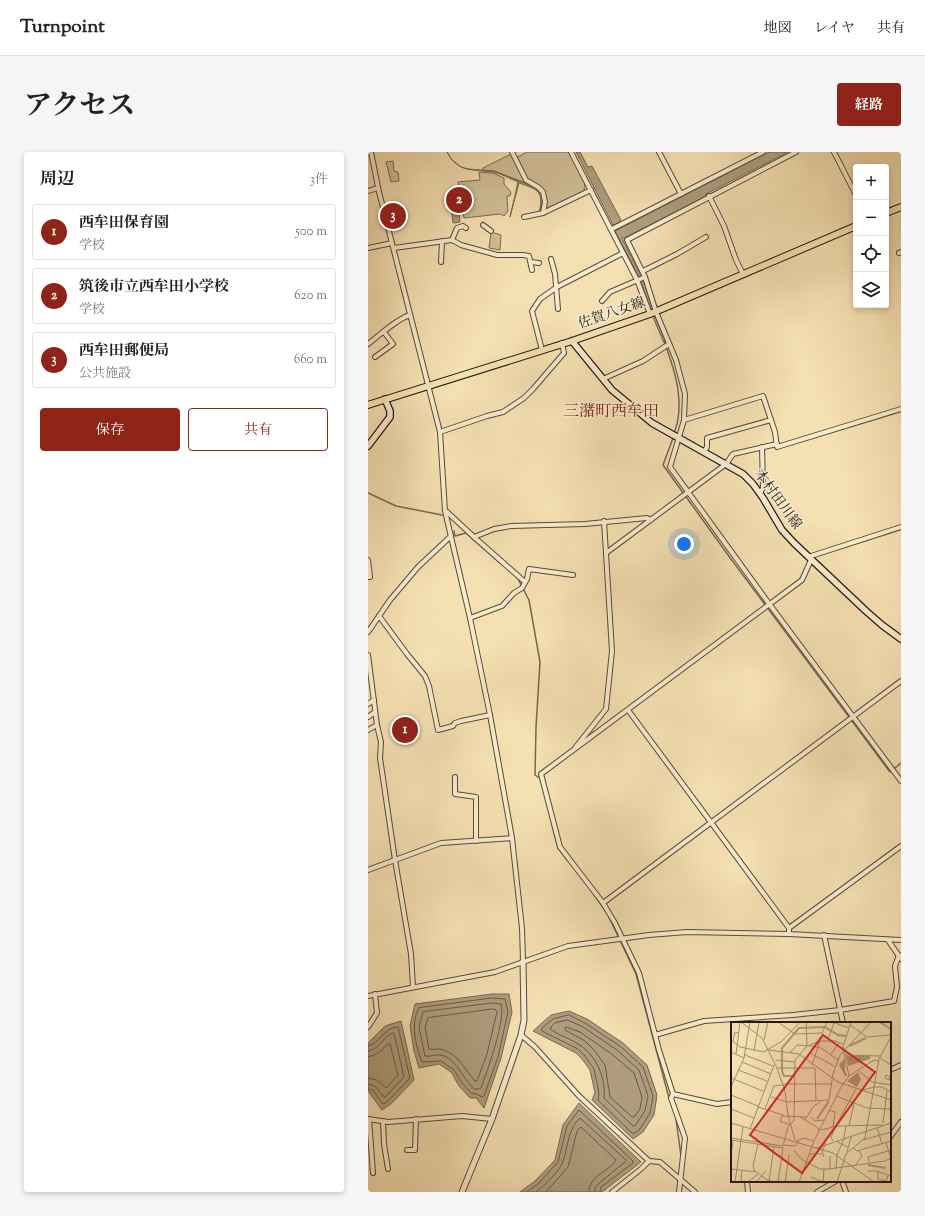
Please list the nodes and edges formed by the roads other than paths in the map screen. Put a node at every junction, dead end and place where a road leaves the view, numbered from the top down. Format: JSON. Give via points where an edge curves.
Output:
{"nodes":[{"id":1,"x":371,"y":152,"type":"edge"},
{"id":2,"x":512,"y":152,"type":"edge"},
{"id":3,"x":571,"y":152,"type":"edge"},
{"id":4,"x":659,"y":152,"type":"edge"},
{"id":5,"x":763,"y":152,"type":"edge"},
{"id":6,"x":796,"y":152,"type":"edge"},
{"id":7,"x":834,"y":152,"type":"edge"},
{"id":8,"x":378,"y":188,"type":"junction"},
{"id":9,"x":853,"y":189,"type":"edge"},
{"id":10,"x":591,"y":190,"type":"junction"},
{"id":11,"x":368,"y":191,"type":"edge"},
{"id":12,"x":681,"y":194,"type":"junction"},
{"id":13,"x":709,"y":196,"type":"junction"},
{"id":14,"x":901,"y":207,"type":"edge"},
{"id":15,"x":889,"y":212,"type":"edge"},
{"id":16,"x":543,"y":213,"type":"junction"},
{"id":17,"x":524,"y":217,"type":"dead end"},
{"id":18,"x":483,"y":225,"type":"dead end"},
{"id":19,"x":853,"y":227,"type":"edge"},
{"id":20,"x":466,"y":228,"type":"dead end"},
{"id":21,"x":612,"y":229,"type":"junction"},
{"id":22,"x":490,"y":231,"type":"dead end"},
{"id":23,"x":706,"y":237,"type":"dead end"},
{"id":24,"x":452,"y":240,"type":"junction"},
{"id":25,"x":442,"y":241,"type":"junction"},
{"id":26,"x":392,"y":243,"type":"junction"},
{"id":27,"x":368,"y":248,"type":"edge"},
{"id":28,"x":394,"y":248,"type":"junction"},
{"id":29,"x":623,"y":254,"type":"junction"},
{"id":30,"x":551,"y":259,"type":"dead end"},
{"id":31,"x":441,"y":262,"type":"dead end"},
{"id":32,"x":531,"y":262,"type":"junction"},
{"id":33,"x":539,"y":263,"type":"dead end"},
{"id":34,"x":532,"y":270,"type":"dead end"},
{"id":35,"x":643,"y":271,"type":"junction"},
{"id":36,"x":743,"y":274,"type":"junction"},
{"id":37,"x":645,"y":277,"type":"junction"},
{"id":38,"x":637,"y":280,"type":"junction"},
{"id":39,"x":557,"y":287,"type":"junction"},
{"id":40,"x":602,"y":301,"type":"dead end"},
{"id":41,"x":558,"y":309,"type":"dead end"},
{"id":42,"x":653,"y":313,"type":"junction"},
{"id":43,"x":410,"y":315,"type":"junction"},
{"id":44,"x":384,"y":332,"type":"junction"},
{"id":45,"x":572,"y":341,"type":"junction"},
{"id":46,"x":562,"y":343,"type":"junction"},
{"id":47,"x":368,"y":344,"type":"edge"},
{"id":48,"x":669,"y":344,"type":"junction"},
{"id":49,"x":542,"y":350,"type":"junction"},
{"id":50,"x":375,"y":357,"type":"dead end"},
{"id":51,"x":603,"y":379,"type":"junction"},
{"id":52,"x":427,"y":386,"type":"junction"},
{"id":53,"x":385,"y":400,"type":"junction"},
{"id":54,"x":368,"y":405,"type":"edge"},
{"id":55,"x":901,"y":410,"type":"edge"},
{"id":56,"x":684,"y":420,"type":"junction"},
{"id":57,"x":771,"y":420,"type":"junction"},
{"id":58,"x":440,"y":432,"type":"junction"},
{"id":59,"x":678,"y":439,"type":"junction"},
{"id":60,"x":777,"y":444,"type":"junction"},
{"id":61,"x":368,"y":446,"type":"edge"},
{"id":62,"x":762,"y":447,"type":"junction"},
{"id":63,"x":704,"y":452,"type":"junction"},
{"id":64,"x":726,"y":464,"type":"junction"},
{"id":65,"x":688,"y":492,"type":"junction"},
{"id":66,"x":760,"y":494,"type":"junction"},
{"id":67,"x":445,"y":511,"type":"junction"},
{"id":68,"x":651,"y":520,"type":"junction"},
{"id":69,"x":604,"y":521,"type":"junction"},
{"id":70,"x":901,"y":527,"type":"edge"},
{"id":71,"x":451,"y":536,"type":"junction"},
{"id":72,"x":474,"y":537,"type":"junction"},
{"id":73,"x":606,"y":553,"type":"junction"},
{"id":74,"x":810,"y":558,"type":"junction"},
{"id":75,"x":368,"y":560,"type":"edge"},
{"id":76,"x":573,"y":575,"type":"dead end"},
{"id":77,"x":368,"y":577,"type":"edge"},
{"id":78,"x":525,"y":582,"type":"junction"},
{"id":79,"x":770,"y":605,"type":"junction"},
{"id":80,"x":379,"y":616,"type":"junction"},
{"id":81,"x":470,"y":618,"type":"junction"},
{"id":82,"x":368,"y":632,"type":"edge"},
{"id":83,"x":901,"y":639,"type":"edge"},
{"id":84,"x":368,"y":655,"type":"edge"},
{"id":85,"x":901,"y":681,"type":"edge"},
{"id":86,"x":374,"y":700,"type":"junction"},
{"id":87,"x":368,"y":704,"type":"edge"},
{"id":88,"x":628,"y":710,"type":"junction"},
{"id":89,"x":375,"y":712,"type":"junction"},
{"id":90,"x":490,"y":714,"type":"junction"},
{"id":91,"x":368,"y":717,"type":"edge"},
{"id":92,"x":853,"y":717,"type":"junction"},
{"id":93,"x":376,"y":725,"type":"junction"},
{"id":94,"x":368,"y":730,"type":"edge"},
{"id":95,"x":571,"y":753,"type":"junction"},
{"id":96,"x":455,"y":777,"type":"dead end"},
{"id":97,"x":901,"y":780,"type":"edge"},
{"id":98,"x":711,"y":822,"type":"junction"},
{"id":99,"x":512,"y":838,"type":"junction"},
{"id":100,"x":476,"y":841,"type":"junction"},
{"id":101,"x":901,"y":846,"type":"edge"},
{"id":102,"x":395,"y":860,"type":"junction"},
{"id":103,"x":368,"y":870,"type":"edge"},
{"id":104,"x":603,"y":902,"type":"junction"},
{"id":105,"x":789,"y":928,"type":"junction"},
{"id":106,"x":789,"y":934,"type":"junction"},
{"id":107,"x":824,"y":935,"type":"junction"},
{"id":108,"x":622,"y":938,"type":"junction"},
{"id":109,"x":888,"y":940,"type":"junction"},
{"id":110,"x":901,"y":940,"type":"edge"},
{"id":111,"x":900,"y":957,"type":"edge"},
{"id":112,"x":523,"y":961,"type":"junction"},
{"id":113,"x":413,"y":987,"type":"junction"},
{"id":114,"x":375,"y":994,"type":"junction"},
{"id":115,"x":368,"y":996,"type":"edge"},
{"id":116,"x":840,"y":1010,"type":"junction"},
{"id":117,"x":843,"y":1022,"type":"edge"},
{"id":118,"x":368,"y":1027,"type":"edge"},
{"id":119,"x":655,"y":1034,"type":"junction"},
{"id":120,"x":521,"y":1035,"type":"junction"},
{"id":121,"x":901,"y":1065,"type":"edge"},
{"id":122,"x":891,"y":1070,"type":"edge"},
{"id":123,"x":673,"y":1094,"type":"junction"},
{"id":124,"x":731,"y":1102,"type":"edge"},
{"id":125,"x":368,"y":1119,"type":"edge"},
{"id":126,"x":416,"y":1119,"type":"junction"},
{"id":127,"x":492,"y":1119,"type":"junction"},
{"id":128,"x":383,"y":1121,"type":"junction"},
{"id":129,"x":901,"y":1122,"type":"edge"},
{"id":130,"x":891,"y":1136,"type":"edge"},
{"id":131,"x":407,"y":1150,"type":"dead end"},
{"id":132,"x":649,"y":1161,"type":"junction"},
{"id":133,"x":388,"y":1169,"type":"dead end"},
{"id":134,"x":374,"y":1173,"type":"dead end"},
{"id":135,"x":681,"y":1180,"type":"junction"},
{"id":136,"x":747,"y":1182,"type":"edge"},
{"id":137,"x":834,"y":1182,"type":"edge"},
{"id":138,"x":842,"y":1182,"type":"edge"},
{"id":139,"x":462,"y":1192,"type":"edge"},
{"id":140,"x":612,"y":1192,"type":"edge"},
{"id":141,"x":679,"y":1192,"type":"edge"},
{"id":142,"x":694,"y":1192,"type":"edge"},
{"id":143,"x":748,"y":1192,"type":"edge"},
{"id":144,"x":817,"y":1192,"type":"edge"},
{"id":145,"x":846,"y":1192,"type":"edge"}],
"edges":[{"from":1,"to":8,"type":"street"},
{"from":2,"to":16,"type":"street","via":[[526,180],[543,192]]},
{"from":3,"to":10,"type":"street"},
{"from":4,"to":12,"type":"street"},
{"from":5,"to":12,"type":"street"},
{"from":6,"to":13,"type":"street"},
{"from":7,"to":9,"type":"street"},
{"from":8,"to":11,"type":"street"},
{"from":8,"to":26,"type":"street"},
{"from":10,"to":16,"type":"street"},
{"from":10,"to":21,"type":"street"},
{"from":12,"to":21,"type":"street"},
{"from":13,"to":35,"type":"street","via":[[627,240]]},
{"from":13,"to":36,"type":"street"},
{"from":14,"to":15,"type":"main road"},
{"from":16,"to":17,"type":"street"},
{"from":18,"to":22,"type":"street"},
{"from":19,"to":36,"type":"main road","name":"佐賀八女線"},
{"from":20,"to":24,"type":"street","via":[[457,228]]},
{"from":21,"to":29,"type":"street"},
{"from":23,"to":35,"type":"street"},
{"from":24,"to":25,"type":"street"},
{"from":24,"to":32,"type":"street","via":[[497,255],[529,256]]},
{"from":25,"to":28,"type":"street"},
{"from":25,"to":31,"type":"street"},
{"from":26,"to":27,"type":"street"},
{"from":26,"to":28,"type":"street"},
{"from":28,"to":43,"type":"street"},
{"from":29,"to":38,"type":"street"},
{"from":29,"to":39,"type":"street"},
{"from":30,"to":39,"type":"street"},
{"from":32,"to":33,"type":"street"},
{"from":32,"to":34,"type":"street"},
{"from":35,"to":37,"type":"street"},
{"from":36,"to":42,"type":"main road","name":"佐賀八女線"},
{"from":37,"to":38,"type":"street"},
{"from":37,"to":42,"type":"street"},
{"from":38,"to":40,"type":"street","via":[[610,292]]},
{"from":38,"to":42,"type":"street"},
{"from":39,"to":41,"type":"street"},
{"from":39,"to":49,"type":"street","via":[[540,300],[532,311]]},
{"from":42,"to":45,"type":"main road","name":"佐賀八女線"},
{"from":42,"to":48,"type":"street"},
{"from":43,"to":44,"type":"street"},
{"from":43,"to":52,"type":"street"},
{"from":44,"to":47,"type":"street"},
{"from":44,"to":50,"type":"street","via":[[393,344]]},
{"from":45,"to":46,"type":"main road","name":"佐賀八女線"},
{"from":45,"to":51,"type":"main road","name":"本村田川線"},
{"from":46,"to":49,"type":"main road","name":"佐賀八女線"},
{"from":46,"to":58,"type":"street","via":[[564,353],[524,398],[503,412]]},
{"from":48,"to":51,"type":"street","via":[[643,361]]},
{"from":48,"to":56,"type":"street","via":[[685,394]]},
{"from":49,"to":52,"type":"main road","name":"佐賀八女線"},
{"from":51,"to":59,"type":"main road","name":"本村田川線","via":[[612,390],[652,423]]},
{"from":52,"to":53,"type":"main road","name":"佐賀八女線"},
{"from":52,"to":58,"type":"street"},
{"from":53,"to":54,"type":"main road","name":"佐賀八女線"},
{"from":53,"to":61,"type":"main road","via":[[390,417]]},
{"from":55,"to":60,"type":"street","via":[[777,447]]},
{"from":56,"to":57,"type":"street","via":[[763,396]]},
{"from":56,"to":59,"type":"street"},
{"from":57,"to":60,"type":"street"},
{"from":57,"to":63,"type":"street","via":[[707,438]]},
{"from":58,"to":67,"type":"street"},
{"from":59,"to":63,"type":"main road","name":"本村田川線"},
{"from":59,"to":65,"type":"street","via":[[670,467]]},
{"from":60,"to":62,"type":"street"},
{"from":62,"to":64,"type":"street","via":[[733,454]]},
{"from":62,"to":66,"type":"street","via":[[763,488]]},
{"from":63,"to":64,"type":"main road","name":"本村田川線"},
{"from":64,"to":65,"type":"street"},
{"from":64,"to":66,"type":"main road","name":"本村田川線","via":[[743,474]]},
{"from":65,"to":68,"type":"street"},
{"from":65,"to":79,"type":"street"},
{"from":66,"to":74,"type":"main road","name":"本村田川線","via":[[782,530]]},
{"from":67,"to":71,"type":"street"},
{"from":67,"to":72,"type":"street"},
{"from":68,"to":69,"type":"street","via":[[647,518]]},
{"from":68,"to":73,"type":"street"},
{"from":69,"to":72,"type":"street","via":[[511,526]]},
{"from":69,"to":73,"type":"street"},
{"from":70,"to":74,"type":"street"},
{"from":71,"to":80,"type":"street","via":[[418,567]]},
{"from":71,"to":81,"type":"street"},
{"from":72,"to":78,"type":"street"},
{"from":73,"to":95,"type":"street","via":[[612,651],[606,709]]},
{"from":74,"to":79,"type":"street","via":[[802,580]]},
{"from":74,"to":83,"type":"main road","name":"本村田川線","via":[[882,625]]},
{"from":75,"to":77,"type":"street"},
{"from":76,"to":78,"type":"street","via":[[529,569]]},
{"from":78,"to":81,"type":"street","via":[[522,588],[514,592],[499,608]]},
{"from":79,"to":88,"type":"street"},
{"from":79,"to":92,"type":"street"},
{"from":80,"to":82,"type":"street"},
{"from":80,"to":90,"type":"street","via":[[425,676],[438,730]]},
{"from":81,"to":90,"type":"street"},
{"from":84,"to":86,"type":"street"},
{"from":85,"to":92,"type":"street"},
{"from":86,"to":87,"type":"street"},
{"from":86,"to":89,"type":"street"},
{"from":88,"to":95,"type":"street"},
{"from":88,"to":98,"type":"street"},
{"from":89,"to":91,"type":"street"},
{"from":89,"to":93,"type":"street"},
{"from":90,"to":99,"type":"street"},
{"from":92,"to":97,"type":"street"},
{"from":92,"to":98,"type":"street"},
{"from":93,"to":94,"type":"street"},
{"from":93,"to":102,"type":"street","via":[[381,742],[380,758]]},
{"from":95,"to":104,"type":"street","via":[[541,774],[560,847]]},
{"from":96,"to":100,"type":"street","via":[[455,794],[476,796]]},
{"from":98,"to":104,"type":"street"},
{"from":98,"to":105,"type":"street"},
{"from":99,"to":100,"type":"street"},
{"from":99,"to":112,"type":"street"},
{"from":100,"to":102,"type":"street","via":[[441,843]]},
{"from":101,"to":105,"type":"street"},
{"from":102,"to":103,"type":"street"},
{"from":102,"to":113,"type":"street","via":[[411,954]]},
{"from":104,"to":108,"type":"street"},
{"from":105,"to":106,"type":"street"},
{"from":106,"to":107,"type":"street"},
{"from":106,"to":108,"type":"street","via":[[687,932]]},
{"from":107,"to":109,"type":"street"},
{"from":107,"to":116,"type":"street"},
{"from":108,"to":112,"type":"street","via":[[568,946]]},
{"from":108,"to":119,"type":"street","via":[[639,974]]},
{"from":109,"to":110,"type":"street"},
{"from":109,"to":111,"type":"street"},
{"from":111,"to":116,"type":"street","via":[[895,966],[897,987],[894,1001]]},
{"from":112,"to":113,"type":"street","via":[[495,972]]},
{"from":112,"to":120,"type":"street","via":[[524,1020]]},
{"from":113,"to":114,"type":"street"},
{"from":114,"to":115,"type":"street"},
{"from":114,"to":118,"type":"street","via":[[377,1013]]},
{"from":116,"to":117,"type":"street"},
{"from":116,"to":119,"type":"street","via":[[704,1021]]},
{"from":119,"to":123,"type":"street"},
{"from":120,"to":127,"type":"street"},
{"from":120,"to":132,"type":"street","via":[[579,1096]]},
{"from":121,"to":122,"type":"street"},
{"from":123,"to":124,"type":"street","via":[[717,1104]]},
{"from":123,"to":135,"type":"street","via":[[671,1098],[685,1138]]},
{"from":125,"to":128,"type":"street"},
{"from":125,"to":134,"type":"street"},
{"from":126,"to":127,"type":"street","via":[[462,1116]]},
{"from":126,"to":128,"type":"street"},
{"from":126,"to":131,"type":"street","via":[[415,1150]]},
{"from":127,"to":139,"type":"street"},
{"from":128,"to":133,"type":"street"},
{"from":129,"to":130,"type":"street"},
{"from":132,"to":135,"type":"street","via":[[660,1162]]},
{"from":132,"to":140,"type":"street"},
{"from":135,"to":141,"type":"street"},
{"from":135,"to":142,"type":"street"},
{"from":136,"to":143,"type":"street"},
{"from":137,"to":144,"type":"street"},
{"from":138,"to":145,"type":"street"}]}
